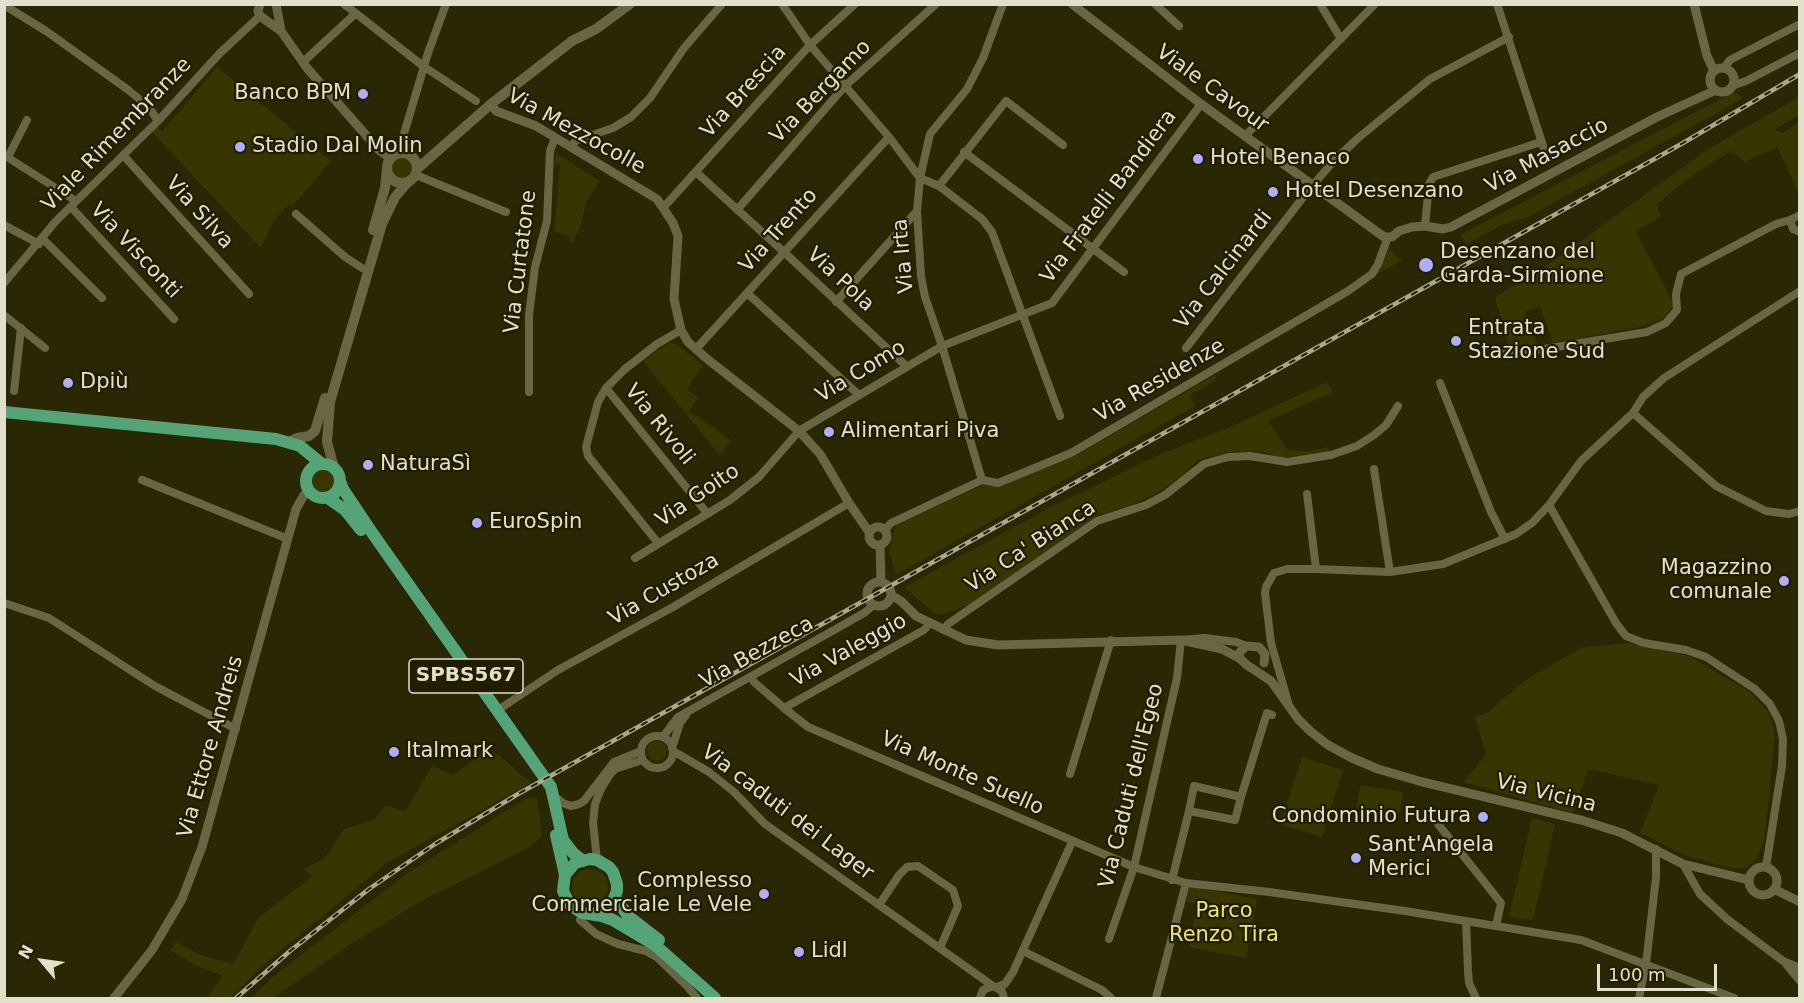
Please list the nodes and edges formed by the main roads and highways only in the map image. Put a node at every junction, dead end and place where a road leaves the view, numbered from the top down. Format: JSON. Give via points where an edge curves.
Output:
{"nodes":[{"id":1,"x":630,"y":4,"type":"edge"},
{"id":2,"x":613,"y":10,"type":"edge"},
{"id":3,"x":437,"y":150,"type":"junction"},
{"id":4,"x":406,"y":153,"type":"junction"},
{"id":5,"x":389,"y":164,"type":"junction"},
{"id":6,"x":414,"y":175,"type":"junction"},
{"id":7,"x":322,"y":408,"type":"junction"},
{"id":8,"x":4,"y":412,"type":"edge"},
{"id":9,"x":262,"y":439,"type":"junction"},
{"id":10,"x":289,"y":442,"type":"junction"},
{"id":11,"x":328,"y":466,"type":"junction"},
{"id":12,"x":308,"y":472,"type":"junction"},
{"id":13,"x":340,"y":481,"type":"junction"},
{"id":14,"x":328,"y":498,"type":"junction"},
{"id":15,"x":582,"y":860,"type":"junction"},
{"id":16,"x":565,"y":875,"type":"junction"},
{"id":17,"x":615,"y":897,"type":"junction"},
{"id":18,"x":585,"y":917,"type":"junction"},
{"id":19,"x":713,"y":998,"type":"edge"},
{"id":20,"x":725,"y":999,"type":"edge"}],
"edges":[{"from":1,"to":2,"type":"main road"},
{"from":2,"to":3,"type":"main road","via":[[596,29],[572,41]]},
{"from":3,"to":4,"type":"main road","via":[[422,156]]},
{"from":3,"to":6,"type":"main road"},
{"from":4,"to":5,"type":"main road"},
{"from":4,"to":6,"type":"main road","via":[[416,160]]},
{"from":5,"to":6,"type":"main road","via":[[395,181]]},
{"from":5,"to":7,"type":"main road"},
{"from":6,"to":11,"type":"main road","via":[[395,197],[382,224],[330,402]]},
{"from":7,"to":10,"type":"main road","via":[[315,432]]},
{"from":7,"to":11,"type":"main road"},
{"from":8,"to":9,"type":"main road"},
{"from":9,"to":10,"type":"main road"},
{"from":9,"to":12,"type":"main road","via":[[300,453],[308,462]]},
{"from":10,"to":11,"type":"main road"},
{"from":11,"to":12,"type":"main road","via":[[316,465]]},
{"from":11,"to":13,"type":"main road"},
{"from":12,"to":14,"type":"main road","via":[[306,483],[310,493]]},
{"from":13,"to":14,"type":"main road"},
{"from":13,"to":15,"type":"main road","number":"SPBS567","via":[[540,769],[554,796],[563,840]]},
{"from":14,"to":16,"type":"main road","number":"SPBS567","via":[[354,520],[546,787]]},
{"from":15,"to":16,"type":"main road"},
{"from":15,"to":17,"type":"main road","via":[[597,860],[609,867],[616,878]]},
{"from":16,"to":18,"type":"main road","via":[[563,891],[567,902]]},
{"from":17,"to":18,"type":"main road","via":[[608,907]]},
{"from":17,"to":20,"type":"main road","via":[[628,916]]},
{"from":18,"to":19,"type":"main road","via":[[613,920],[655,945]]}]}
